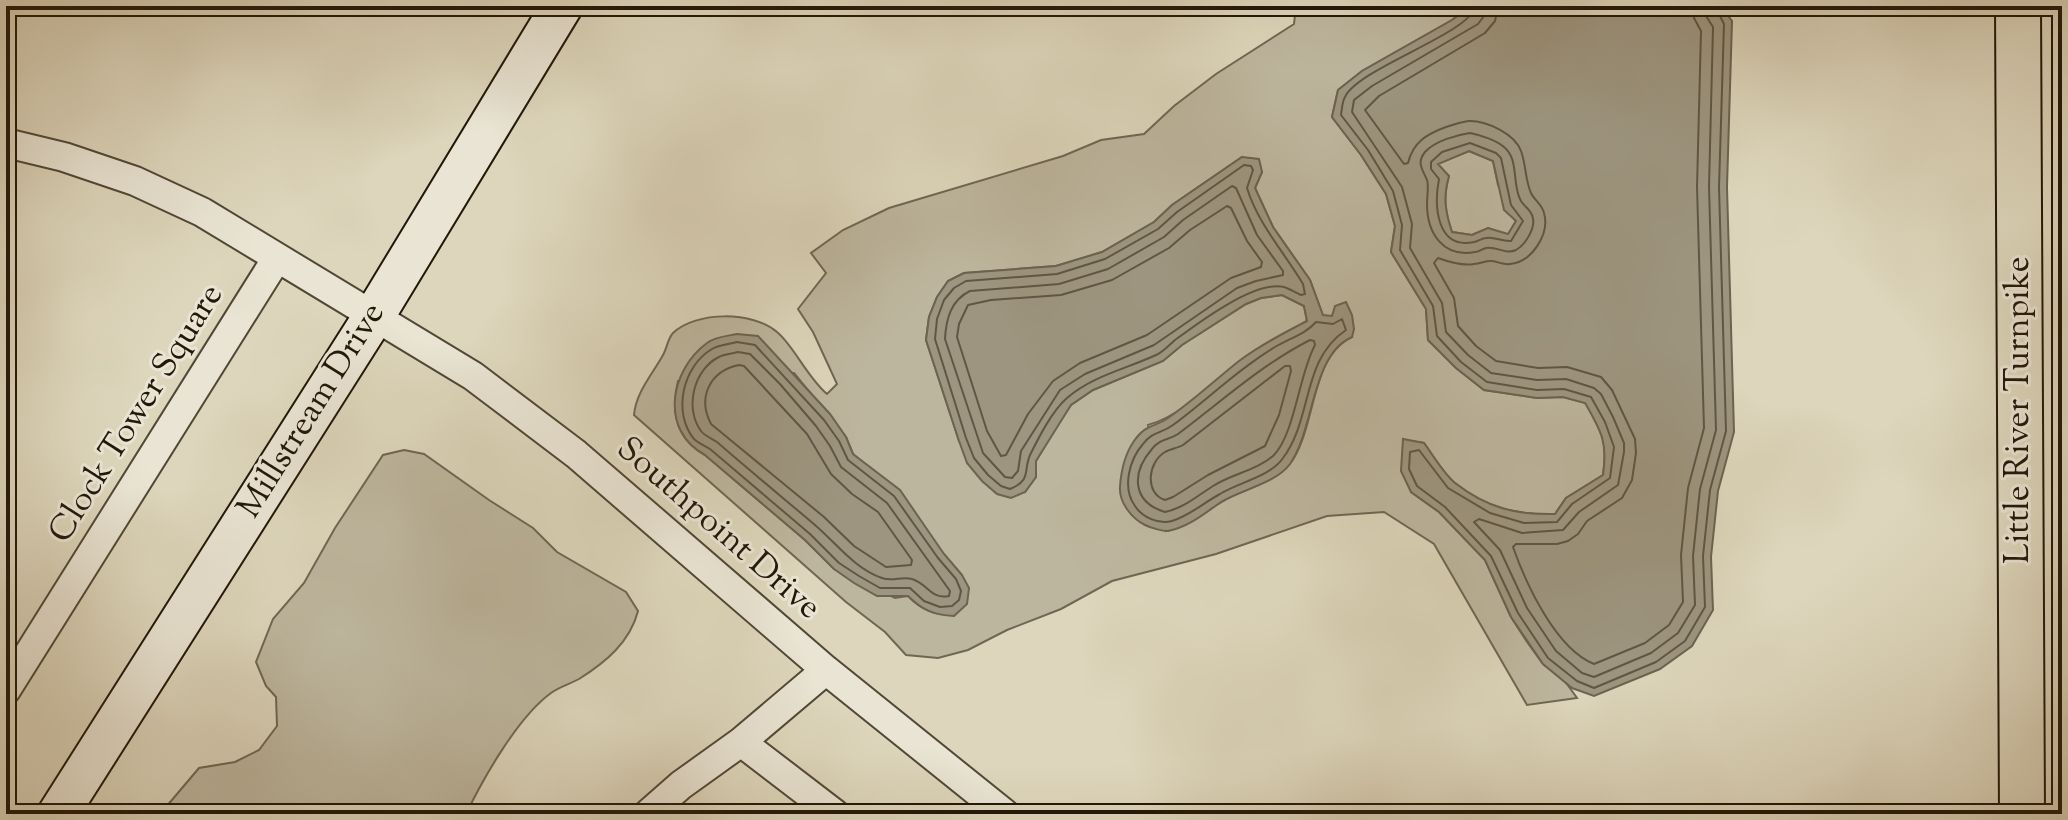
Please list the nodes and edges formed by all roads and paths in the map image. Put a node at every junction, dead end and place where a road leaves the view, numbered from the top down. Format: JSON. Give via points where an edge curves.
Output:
{"nodes":[{"id":1,"x":562,"y":6,"type":"edge"},
{"id":2,"x":2018,"y":6,"type":"edge"},
{"id":3,"x":6,"y":143,"type":"edge"},
{"id":4,"x":277,"y":258,"type":"junction"},
{"id":5,"x":374,"y":316,"type":"junction"},
{"id":6,"x":826,"y":670,"type":"junction"},
{"id":7,"x":6,"y":690,"type":"edge"},
{"id":8,"x":741,"y":742,"type":"junction"},
{"id":9,"x":58,"y":814,"type":"edge"},
{"id":10,"x":648,"y":814,"type":"edge"},
{"id":11,"x":835,"y":814,"type":"edge"},
{"id":12,"x":1005,"y":814,"type":"edge"},
{"id":13,"x":2022,"y":814,"type":"edge"}],
"edges":[{"from":1,"to":5,"type":"street","name":"Millstream Drive"},
{"from":2,"to":13,"type":"highway","name":"Little River Turnpike"},
{"from":3,"to":4,"type":"street","name":"Southpoint Drive","via":[[135,181],[202,212]]},
{"from":4,"to":5,"type":"street","name":"Southpoint Drive"},
{"from":4,"to":7,"type":"street","name":"Clock Tower Square"},
{"from":5,"to":6,"type":"street","name":"Southpoint Drive","via":[[473,376],[576,454]]},
{"from":5,"to":9,"type":"street","name":"Millstream Drive"},
{"from":6,"to":8,"type":"street"},
{"from":6,"to":12,"type":"street","name":"Southpoint Drive"},
{"from":8,"to":10,"type":"street"},
{"from":8,"to":11,"type":"street"}]}
